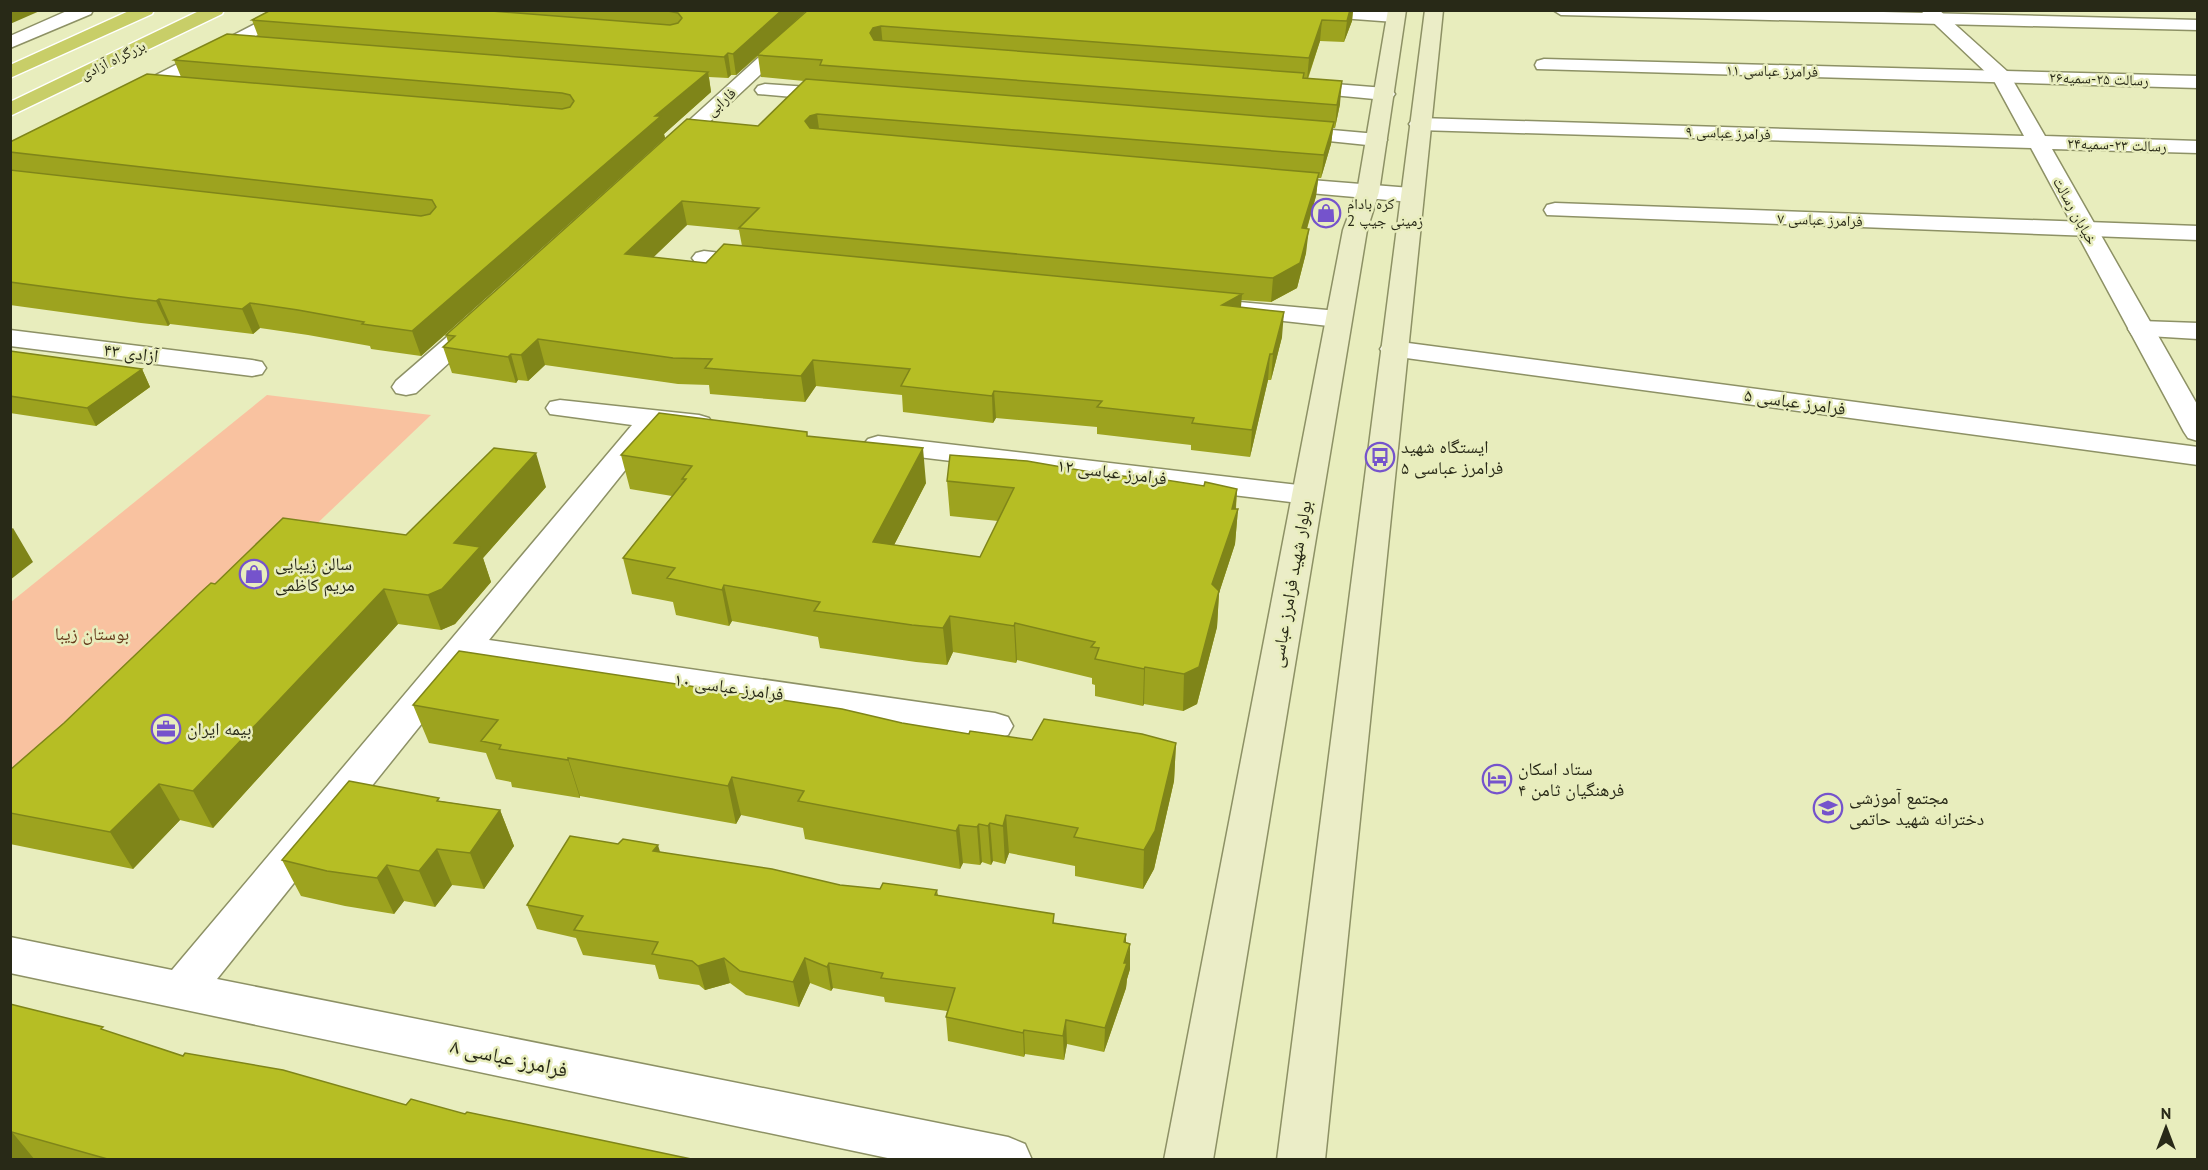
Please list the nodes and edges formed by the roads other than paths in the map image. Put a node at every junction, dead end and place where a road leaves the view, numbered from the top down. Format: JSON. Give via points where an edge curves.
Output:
{"nodes":[{"id":1,"x":85,"y":10,"type":"edge"},
{"id":2,"x":146,"y":10,"type":"edge"},
{"id":3,"x":216,"y":10,"type":"edge"},
{"id":4,"x":296,"y":10,"type":"edge"},
{"id":5,"x":822,"y":10,"type":"edge"},
{"id":6,"x":1299,"y":10,"type":"edge"},
{"id":7,"x":1434,"y":10,"type":"edge"},
{"id":8,"x":1561,"y":10,"type":"edge"},
{"id":9,"x":1396,"y":14,"type":"edge"},
{"id":10,"x":1933,"y":15,"type":"edge"},
{"id":11,"x":2198,"y":26,"type":"edge"},
{"id":12,"x":11,"y":42,"type":"edge"},
{"id":13,"x":228,"y":45,"type":"junction"},
{"id":14,"x":264,"y":48,"type":"edge"},
{"id":15,"x":1544,"y":65,"type":"dead end"},
{"id":16,"x":10,"y":72,"type":"edge"},
{"id":17,"x":2001,"y":76,"type":"junction"},
{"id":18,"x":2198,"y":82,"type":"edge"},
{"id":19,"x":713,"y":85,"type":"dead end"},
{"id":20,"x":1277,"y":85,"type":"edge"},
{"id":21,"x":150,"y":86,"type":"junction"},
{"id":22,"x":737,"y":87,"type":"junction"},
{"id":23,"x":186,"y":89,"type":"edge"},
{"id":24,"x":765,"y":90,"type":"dead end"},
{"id":25,"x":1385,"y":94,"type":"junction"},
{"id":26,"x":853,"y":97,"type":"edge"},
{"id":27,"x":110,"y":106,"type":"edge"},
{"id":28,"x":10,"y":110,"type":"edge"},
{"id":29,"x":1419,"y":124,"type":"junction"},
{"id":30,"x":1270,"y":131,"type":"edge"},
{"id":31,"x":1377,"y":140,"type":"junction"},
{"id":32,"x":2037,"y":142,"type":"junction"},
{"id":33,"x":2198,"y":147,"type":"edge"},
{"id":34,"x":652,"y":164,"type":"edge"},
{"id":35,"x":1249,"y":181,"type":"edge"},
{"id":36,"x":1368,"y":192,"type":"junction"},
{"id":37,"x":1411,"y":195,"type":"junction"},
{"id":38,"x":1555,"y":210,"type":"dead end"},
{"id":39,"x":2085,"y":229,"type":"junction"},
{"id":40,"x":2198,"y":233,"type":"edge"},
{"id":41,"x":704,"y":258,"type":"dead end"},
{"id":42,"x":774,"y":265,"type":"edge"},
{"id":43,"x":494,"y":307,"type":"edge"},
{"id":44,"x":1221,"y":308,"type":"edge"},
{"id":45,"x":1338,"y":319,"type":"junction"},
{"id":46,"x":2141,"y":329,"type":"junction"},
{"id":47,"x":2198,"y":331,"type":"edge"},
{"id":48,"x":10,"y":338,"type":"edge"},
{"id":49,"x":1392,"y":349,"type":"junction"},
{"id":50,"x":252,"y":368,"type":"dead end"},
{"id":51,"x":406,"y":387,"type":"dead end"},
{"id":52,"x":560,"y":408,"type":"dead end"},
{"id":53,"x":652,"y":418,"type":"junction"},
{"id":54,"x":724,"y":427,"type":"edge"},
{"id":55,"x":2198,"y":432,"type":"edge"},
{"id":56,"x":855,"y":442,"type":"edge"},
{"id":57,"x":2198,"y":456,"type":"edge"},
{"id":58,"x":1307,"y":495,"type":"junction"},
{"id":59,"x":464,"y":648,"type":"junction"},
{"id":60,"x":995,"y":726,"type":"dead end"},
{"id":61,"x":10,"y":955,"type":"edge"},
{"id":62,"x":181,"y":991,"type":"junction"},
{"id":63,"x":1008,"y":1160,"type":"edge"},
{"id":64,"x":1188,"y":1160,"type":"edge"},
{"id":65,"x":1301,"y":1160,"type":"edge"}],
"edges":[{"from":1,"to":12,"type":"street"},
{"from":2,"to":16,"type":"highway","name":"بزرگراه آزادی"},
{"from":3,"to":28,"type":"highway","name":"بزرگراه آزادی"},
{"from":4,"to":13,"type":"street"},
{"from":5,"to":22,"type":"street","name":"فارابی"},
{"from":6,"to":9,"type":"street"},
{"from":7,"to":29,"type":"main road"},
{"from":8,"to":10,"type":"street"},
{"from":9,"to":25,"type":"main road","name":"بولوار شهید فرامرز عباسی"},
{"from":10,"to":11,"type":"street"},
{"from":10,"to":17,"type":"street","name":"خیابان رسالت"},
{"from":13,"to":14,"type":"street"},
{"from":13,"to":21,"type":"street"},
{"from":15,"to":17,"type":"street","name":"فرامرز عباسی ۱۱"},
{"from":17,"to":18,"type":"street","name":"رسالت ۲۵-سمیه۲۶"},
{"from":17,"to":32,"type":"street","name":"خیابان رسالت"},
{"from":19,"to":22,"type":"street"},
{"from":20,"to":25,"type":"street"},
{"from":21,"to":23,"type":"street"},
{"from":21,"to":27,"type":"street"},
{"from":22,"to":34,"type":"street","name":"فارابی"},
{"from":24,"to":26,"type":"street"},
{"from":25,"to":31,"type":"main road","name":"بولوار شهید فرامرز عباسی"},
{"from":29,"to":32,"type":"street","name":"فرامرز عباسی ۹"},
{"from":29,"to":37,"type":"main road"},
{"from":30,"to":31,"type":"street"},
{"from":31,"to":36,"type":"main road","name":"بولوار شهید فرامرز عباسی"},
{"from":32,"to":33,"type":"street","name":"رسالت ۲۳-سمیه۲۴"},
{"from":32,"to":39,"type":"street","name":"خیابان رسالت"},
{"from":35,"to":36,"type":"street"},
{"from":36,"to":37,"type":"street"},
{"from":36,"to":45,"type":"main road","name":"بولوار شهید فرامرز عباسی","via":[[1355,230]]},
{"from":37,"to":49,"type":"main road"},
{"from":38,"to":39,"type":"street","name":"فرامرز عباسی ۷"},
{"from":39,"to":40,"type":"street","name":"فرامرز عباسی ۷"},
{"from":39,"to":46,"type":"street","name":"خیابان رسالت"},
{"from":41,"to":42,"type":"street"},
{"from":43,"to":51,"type":"street"},
{"from":44,"to":45,"type":"street"},
{"from":45,"to":58,"type":"main road","name":"بولوار شهید فرامرز عباسی"},
{"from":46,"to":47,"type":"street"},
{"from":46,"to":55,"type":"street","name":"خیابان رسالت"},
{"from":48,"to":50,"type":"street","name":"۴۳ آزادی"},
{"from":49,"to":57,"type":"street","name":"فرامرز عباسی ۵"},
{"from":49,"to":65,"type":"main road"},
{"from":52,"to":53,"type":"street"},
{"from":53,"to":54,"type":"street"},
{"from":53,"to":59,"type":"street"},
{"from":56,"to":58,"type":"street","name":"فرامرز عباسی ۱۲"},
{"from":58,"to":64,"type":"main road","name":"بولوار شهید فرامرز عباسی"},
{"from":59,"to":60,"type":"street","name":"فرامرز عباسی ۱۰"},
{"from":59,"to":62,"type":"street"},
{"from":61,"to":62,"type":"street","name":"فرامرز عباسی ۸"},
{"from":62,"to":63,"type":"street","name":"فرامرز عباسی ۸"}]}
